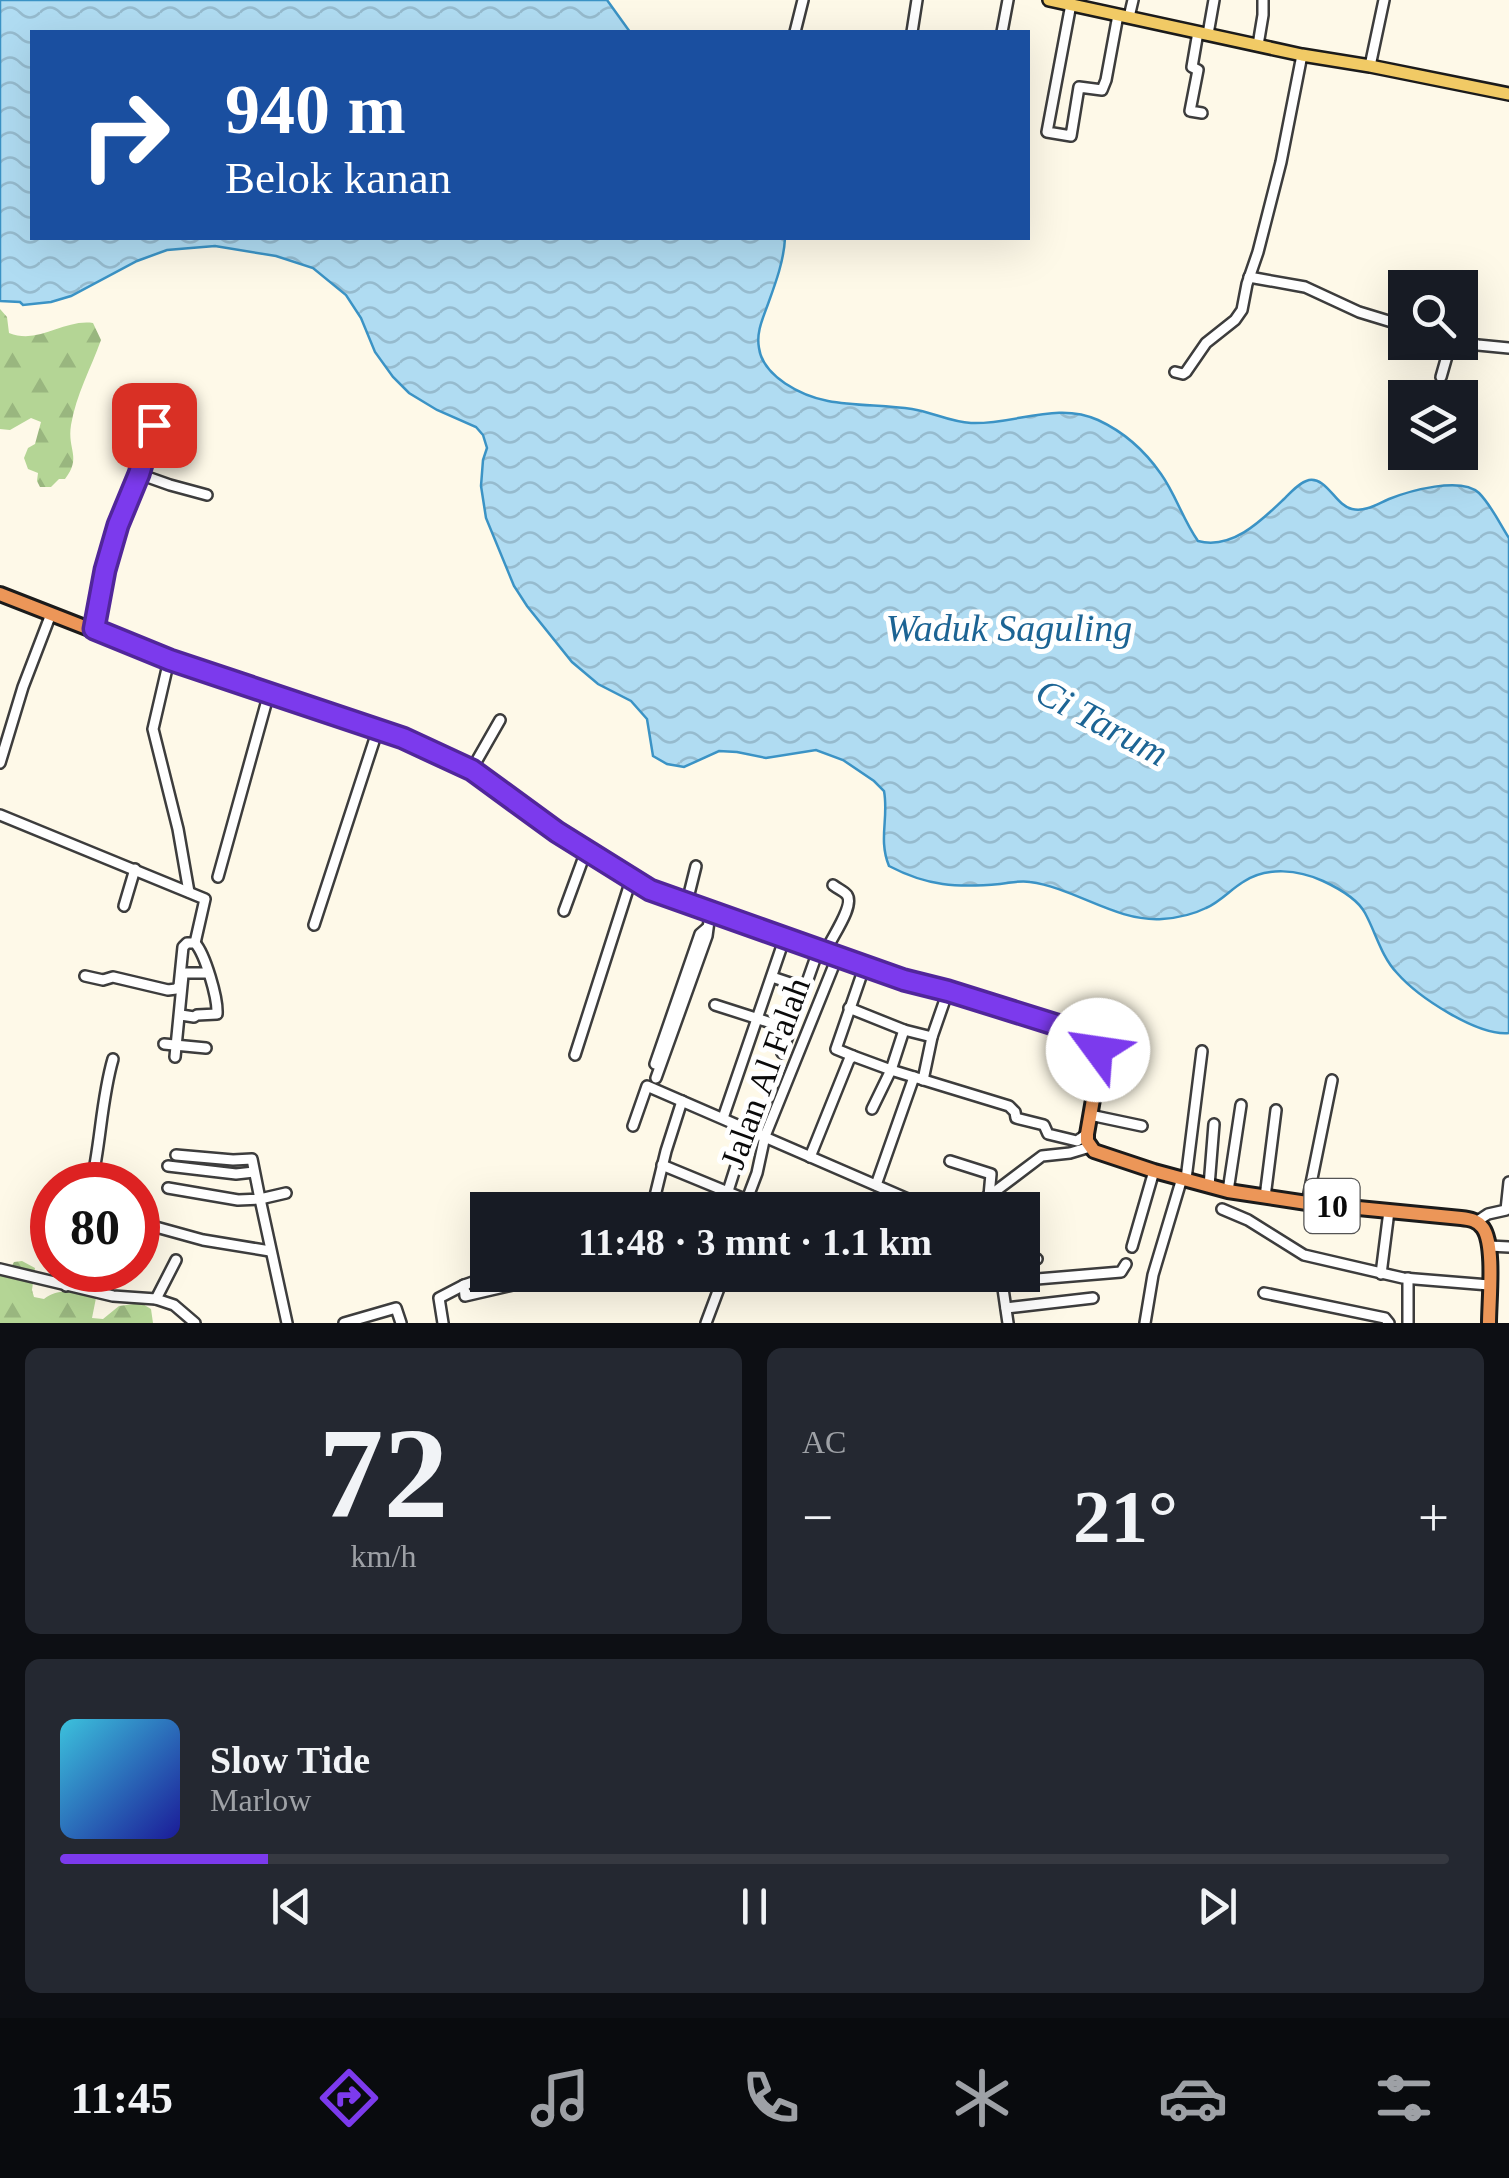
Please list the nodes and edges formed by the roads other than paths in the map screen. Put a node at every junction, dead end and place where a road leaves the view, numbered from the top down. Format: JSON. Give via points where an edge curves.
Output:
{"nodes":[{"id":1,"x":803,"y":0,"type":"edge"},
{"id":2,"x":918,"y":0,"type":"edge"},
{"id":3,"x":1008,"y":0,"type":"edge"},
{"id":4,"x":1049,"y":0,"type":"edge"},
{"id":5,"x":1133,"y":0,"type":"edge"},
{"id":6,"x":1214,"y":0,"type":"edge"},
{"id":7,"x":1263,"y":0,"type":"edge"},
{"id":8,"x":1384,"y":0,"type":"edge"},
{"id":9,"x":1067,"y":3,"type":"edge"},
{"id":10,"x":1123,"y":16,"type":"junction"},
{"id":11,"x":796,"y":30,"type":"edge"},
{"id":12,"x":912,"y":30,"type":"edge"},
{"id":13,"x":1002,"y":30,"type":"edge"},
{"id":14,"x":1203,"y":33,"type":"junction"},
{"id":15,"x":1258,"y":45,"type":"junction"},
{"id":16,"x":1302,"y":55,"type":"junction"},
{"id":17,"x":1370,"y":66,"type":"junction"},
{"id":18,"x":1509,"y":94,"type":"edge"},
{"id":19,"x":1202,"y":113,"type":"dead end"},
{"id":20,"x":1249,"y":277,"type":"junction"},
{"id":21,"x":1388,"y":321,"type":"edge"},
{"id":22,"x":1478,"y":345,"type":"edge"},
{"id":23,"x":1509,"y":348,"type":"edge"},
{"id":24,"x":1445,"y":360,"type":"edge"},
{"id":25,"x":1175,"y":372,"type":"dead end"},
{"id":26,"x":1441,"y":377,"type":"dead end"},
{"id":27,"x":160,"y":405,"type":"dead end"},
{"id":28,"x":139,"y":474,"type":"junction"},
{"id":29,"x":207,"y":495,"type":"dead end"},
{"id":30,"x":0,"y":594,"type":"edge"},
{"id":31,"x":51,"y":614,"type":"junction"},
{"id":32,"x":94,"y":629,"type":"junction"},
{"id":33,"x":170,"y":660,"type":"junction"},
{"id":34,"x":269,"y":693,"type":"junction"},
{"id":35,"x":500,"y":720,"type":"dead end"},
{"id":36,"x":378,"y":729,"type":"junction"},
{"id":37,"x":0,"y":763,"type":"edge"},
{"id":38,"x":472,"y":770,"type":"junction"},
{"id":39,"x":0,"y":816,"type":"edge"},
{"id":40,"x":586,"y":851,"type":"junction"},
{"id":41,"x":696,"y":866,"type":"dead end"},
{"id":42,"x":134,"y":869,"type":"junction"},
{"id":43,"x":218,"y":877,"type":"dead end"},
{"id":44,"x":632,"y":880,"type":"junction"},
{"id":45,"x":832,"y":885,"type":"dead end"},
{"id":46,"x":189,"y":892,"type":"junction"},
{"id":47,"x":688,"y":902,"type":"junction"},
{"id":48,"x":124,"y":906,"type":"dead end"},
{"id":49,"x":564,"y":911,"type":"dead end"},
{"id":50,"x":716,"y":912,"type":"junction"},
{"id":51,"x":314,"y":924,"type":"dead end"},
{"id":52,"x":785,"y":937,"type":"junction"},
{"id":53,"x":194,"y":943,"type":"junction"},
{"id":54,"x":828,"y":951,"type":"junction"},
{"id":55,"x":865,"y":966,"type":"junction"},
{"id":56,"x":208,"y":973,"type":"junction"},
{"id":57,"x":85,"y":976,"type":"dead end"},
{"id":58,"x":772,"y":977,"type":"junction"},
{"id":59,"x":805,"y":988,"type":"junction"},
{"id":60,"x":948,"y":991,"type":"junction"},
{"id":61,"x":680,"y":1003,"type":"junction"},
{"id":62,"x":715,"y":1005,"type":"dead end"},
{"id":63,"x":849,"y":1008,"type":"junction"},
{"id":64,"x":180,"y":1016,"type":"junction"},
{"id":65,"x":758,"y":1018,"type":"junction"},
{"id":66,"x":790,"y":1029,"type":"junction"},
{"id":67,"x":904,"y":1030,"type":"junction"},
{"id":68,"x":932,"y":1037,"type":"junction"},
{"id":69,"x":164,"y":1044,"type":"dead end"},
{"id":70,"x":177,"y":1045,"type":"junction"},
{"id":71,"x":206,"y":1048,"type":"dead end"},
{"id":72,"x":1202,"y":1052,"type":"dead end"},
{"id":73,"x":782,"y":1053,"type":"dead end"},
{"id":74,"x":575,"y":1055,"type":"dead end"},
{"id":75,"x":853,"y":1056,"type":"junction"},
{"id":76,"x":175,"y":1057,"type":"dead end"},
{"id":77,"x":113,"y":1059,"type":"dead end"},
{"id":78,"x":891,"y":1070,"type":"junction"},
{"id":79,"x":918,"y":1078,"type":"junction"},
{"id":80,"x":1332,"y":1080,"type":"dead end"},
{"id":81,"x":682,"y":1101,"type":"junction"},
{"id":82,"x":1241,"y":1105,"type":"dead end"},
{"id":83,"x":872,"y":1109,"type":"dead end"},
{"id":84,"x":1276,"y":1110,"type":"dead end"},
{"id":85,"x":1090,"y":1115,"type":"junction"},
{"id":86,"x":723,"y":1118,"type":"junction"},
{"id":87,"x":1214,"y":1124,"type":"dead end"},
{"id":88,"x":633,"y":1126,"type":"dead end"},
{"id":89,"x":1142,"y":1126,"type":"dead end"},
{"id":90,"x":748,"y":1128,"type":"junction"},
{"id":91,"x":765,"y":1136,"type":"junction"},
{"id":92,"x":1088,"y":1140,"type":"junction"},
{"id":93,"x":176,"y":1155,"type":"dead end"},
{"id":94,"x":810,"y":1157,"type":"junction"},
{"id":95,"x":950,"y":1160,"type":"dead end"},
{"id":96,"x":95,"y":1162,"type":"edge"},
{"id":97,"x":662,"y":1165,"type":"junction"},
{"id":98,"x":734,"y":1165,"type":"junction"},
{"id":99,"x":168,"y":1166,"type":"dead end"},
{"id":100,"x":1154,"y":1171,"type":"junction"},
{"id":101,"x":254,"y":1172,"type":"junction"},
{"id":102,"x":757,"y":1173,"type":"junction"},
{"id":103,"x":1184,"y":1179,"type":"junction"},
{"id":104,"x":1509,"y":1182,"type":"edge"},
{"id":105,"x":876,"y":1186,"type":"junction"},
{"id":106,"x":1209,"y":1186,"type":"junction"},
{"id":107,"x":168,"y":1188,"type":"dead end"},
{"id":108,"x":1228,"y":1190,"type":"junction"},
{"id":109,"x":656,"y":1192,"type":"edge"},
{"id":110,"x":727,"y":1192,"type":"joint"},
{"id":111,"x":750,"y":1192,"type":"edge"},
{"id":112,"x":890,"y":1192,"type":"edge"},
{"id":113,"x":989,"y":1192,"type":"edge"},
{"id":114,"x":994,"y":1192,"type":"edge"},
{"id":115,"x":286,"y":1194,"type":"dead end"},
{"id":116,"x":1265,"y":1198,"type":"junction"},
{"id":117,"x":260,"y":1199,"type":"junction"},
{"id":118,"x":1508,"y":1201,"type":"edge"},
{"id":119,"x":1307,"y":1204,"type":"junction"},
{"id":120,"x":1222,"y":1210,"type":"dead end"},
{"id":121,"x":1389,"y":1211,"type":"junction"},
{"id":122,"x":1476,"y":1222,"type":"junction"},
{"id":123,"x":160,"y":1228,"type":"edge"},
{"id":124,"x":1489,"y":1246,"type":"junction"},
{"id":125,"x":1132,"y":1247,"type":"dead end"},
{"id":126,"x":1509,"y":1247,"type":"edge"},
{"id":127,"x":270,"y":1250,"type":"junction"},
{"id":128,"x":176,"y":1260,"type":"dead end"},
{"id":129,"x":1126,"y":1264,"type":"dead end"},
{"id":130,"x":0,"y":1269,"type":"edge"},
{"id":131,"x":1381,"y":1274,"type":"junction"},
{"id":132,"x":1040,"y":1276,"type":"edge"},
{"id":133,"x":30,"y":1277,"type":"edge"},
{"id":134,"x":1408,"y":1278,"type":"junction"},
{"id":135,"x":470,"y":1283,"type":"edge"},
{"id":136,"x":464,"y":1285,"type":"junction"},
{"id":137,"x":1489,"y":1285,"type":"junction"},
{"id":138,"x":94,"y":1292,"type":"edge"},
{"id":139,"x":483,"y":1292,"type":"edge"},
{"id":140,"x":718,"y":1292,"type":"edge"},
{"id":141,"x":1004,"y":1292,"type":"edge"},
{"id":142,"x":1264,"y":1293,"type":"dead end"},
{"id":143,"x":1093,"y":1298,"type":"dead end"},
{"id":144,"x":156,"y":1299,"type":"junction"},
{"id":145,"x":1006,"y":1308,"type":"junction"},
{"id":146,"x":195,"y":1323,"type":"edge"},
{"id":147,"x":287,"y":1323,"type":"edge"},
{"id":148,"x":344,"y":1323,"type":"edge"},
{"id":149,"x":401,"y":1323,"type":"edge"},
{"id":150,"x":443,"y":1323,"type":"edge"},
{"id":151,"x":706,"y":1323,"type":"edge"},
{"id":152,"x":1008,"y":1323,"type":"edge"},
{"id":153,"x":1145,"y":1323,"type":"edge"},
{"id":154,"x":1389,"y":1323,"type":"edge"},
{"id":155,"x":1408,"y":1323,"type":"edge"},
{"id":156,"x":1489,"y":1323,"type":"edge"}],
"edges":[{"from":1,"to":11,"type":"street"},
{"from":2,"to":12,"type":"street"},
{"from":3,"to":13,"type":"street"},
{"from":4,"to":9,"type":"main road"},
{"from":5,"to":10,"type":"street"},
{"from":6,"to":14,"type":"street"},
{"from":7,"to":15,"type":"street"},
{"from":8,"to":17,"type":"street"},
{"from":9,"to":10,"type":"main road"},
{"from":9,"to":10,"type":"street","via":[[1047,132],[1071,136],[1079,87],[1102,90]]},
{"from":10,"to":14,"type":"main road"},
{"from":14,"to":15,"type":"main road"},
{"from":14,"to":19,"type":"street","via":[[1192,62],[1198,70],[1190,111]]},
{"from":15,"to":16,"type":"main road"},
{"from":16,"to":17,"type":"main road"},
{"from":16,"to":20,"type":"street"},
{"from":17,"to":18,"type":"main road"},
{"from":20,"to":21,"type":"street","via":[[1305,287]]},
{"from":20,"to":25,"type":"street","via":[[1237,318],[1206,343],[1186,372]]},
{"from":22,"to":23,"type":"street"},
{"from":24,"to":26,"type":"street"},
{"from":27,"to":28,"type":"street"},
{"from":28,"to":29,"type":"street"},
{"from":28,"to":32,"type":"street","via":[[118,525]]},
{"from":30,"to":31,"type":"highway"},
{"from":31,"to":32,"type":"highway"},
{"from":31,"to":37,"type":"street"},
{"from":32,"to":33,"type":"highway"},
{"from":33,"to":34,"type":"highway"},
{"from":33,"to":46,"type":"street","via":[[152,729]]},
{"from":34,"to":36,"type":"highway"},
{"from":34,"to":43,"type":"street"},
{"from":35,"to":38,"type":"street"},
{"from":36,"to":38,"type":"highway"},
{"from":36,"to":51,"type":"street"},
{"from":38,"to":40,"type":"highway"},
{"from":39,"to":42,"type":"street"},
{"from":40,"to":44,"type":"highway"},
{"from":40,"to":49,"type":"street"},
{"from":41,"to":47,"type":"street"},
{"from":42,"to":46,"type":"street"},
{"from":42,"to":48,"type":"street"},
{"from":44,"to":47,"type":"highway"},
{"from":44,"to":74,"type":"street"},
{"from":45,"to":54,"type":"street","via":[[850,900]]},
{"from":46,"to":53,"type":"street","via":[[206,901]]},
{"from":47,"to":50,"type":"highway"},
{"from":50,"to":52,"type":"highway"},
{"from":50,"to":61,"type":"street"},
{"from":52,"to":54,"type":"highway"},
{"from":52,"to":58,"type":"street"},
{"from":53,"to":56,"type":"street"},
{"from":53,"to":57,"type":"street","via":[[184,946],[174,990]]},
{"from":54,"to":55,"type":"highway"},
{"from":54,"to":59,"type":"street"},
{"from":54,"to":91,"type":"street","name":"Jalan Al Falah"},
{"from":55,"to":60,"type":"highway"},
{"from":55,"to":63,"type":"street"},
{"from":56,"to":64,"type":"street","via":[[184,974]]},
{"from":56,"to":64,"type":"street","via":[[218,1014]]},
{"from":58,"to":59,"type":"street"},
{"from":58,"to":65,"type":"street"},
{"from":59,"to":66,"type":"street"},
{"from":60,"to":68,"type":"street"},
{"from":60,"to":85,"type":"highway","via":[[1092,1038],[1100,1059]]},
{"from":61,"to":61,"type":"street","via":[[654,1080],[650,1077]]},
{"from":62,"to":65,"type":"street"},
{"from":63,"to":67,"type":"street"},
{"from":63,"to":75,"type":"street","via":[[836,1049]]},
{"from":64,"to":70,"type":"street"},
{"from":65,"to":66,"type":"street"},
{"from":65,"to":86,"type":"street"},
{"from":66,"to":73,"type":"street"},
{"from":67,"to":68,"type":"street"},
{"from":67,"to":78,"type":"street"},
{"from":68,"to":79,"type":"street"},
{"from":69,"to":70,"type":"street"},
{"from":70,"to":71,"type":"street"},
{"from":70,"to":76,"type":"street"},
{"from":72,"to":103,"type":"street"},
{"from":75,"to":78,"type":"street"},
{"from":75,"to":94,"type":"street"},
{"from":77,"to":96,"type":"street"},
{"from":78,"to":79,"type":"street"},
{"from":78,"to":83,"type":"street"},
{"from":79,"to":92,"type":"street","via":[[1009,1106],[1016,1118],[1044,1125],[1048,1134]]},
{"from":79,"to":105,"type":"street"},
{"from":80,"to":119,"type":"street"},
{"from":81,"to":86,"type":"street"},
{"from":81,"to":88,"type":"street","via":[[647,1086]]},
{"from":81,"to":97,"type":"street"},
{"from":82,"to":108,"type":"street"},
{"from":84,"to":116,"type":"street"},
{"from":85,"to":89,"type":"street"},
{"from":85,"to":92,"type":"highway"},
{"from":86,"to":90,"type":"street"},
{"from":87,"to":106,"type":"street"},
{"from":90,"to":91,"type":"street"},
{"from":90,"to":98,"type":"street"},
{"from":91,"to":94,"type":"street"},
{"from":91,"to":102,"type":"street","name":"Jalan Al Falah"},
{"from":92,"to":100,"type":"highway","number":"10","via":[[1094,1151]]},
{"from":92,"to":114,"type":"street","via":[[1070,1153],[1042,1156]]},
{"from":93,"to":101,"type":"street","via":[[252,1160]]},
{"from":94,"to":105,"type":"street"},
{"from":95,"to":113,"type":"street","via":[[991,1174]]},
{"from":97,"to":109,"type":"street"},
{"from":97,"to":110,"type":"street"},
{"from":98,"to":102,"type":"street"},
{"from":98,"to":110,"type":"street"},
{"from":99,"to":101,"type":"street"},
{"from":100,"to":103,"type":"highway","number":"10"},
{"from":100,"to":125,"type":"street"},
{"from":101,"to":117,"type":"street"},
{"from":102,"to":111,"type":"street","name":"Jalan Al Falah"},
{"from":103,"to":106,"type":"highway","number":"10"},
{"from":103,"to":153,"type":"street"},
{"from":104,"to":118,"type":"street"},
{"from":105,"to":112,"type":"street"},
{"from":106,"to":108,"type":"highway","number":"10"},
{"from":107,"to":117,"type":"street"},
{"from":108,"to":116,"type":"highway","number":"10"},
{"from":115,"to":117,"type":"street"},
{"from":116,"to":119,"type":"highway","number":"10"},
{"from":117,"to":127,"type":"street"},
{"from":118,"to":122,"type":"street","via":[[1504,1212]]},
{"from":119,"to":121,"type":"highway","number":"10"},
{"from":120,"to":131,"type":"street","via":[[1304,1255]]},
{"from":121,"to":122,"type":"highway","number":"10"},
{"from":121,"to":131,"type":"street"},
{"from":122,"to":124,"type":"highway"},
{"from":123,"to":127,"type":"street"},
{"from":124,"to":126,"type":"street"},
{"from":124,"to":137,"type":"highway"},
{"from":127,"to":147,"type":"street"},
{"from":128,"to":144,"type":"street"},
{"from":129,"to":132,"type":"street","via":[[1122,1272]]},
{"from":130,"to":133,"type":"street"},
{"from":131,"to":134,"type":"street"},
{"from":134,"to":137,"type":"street"},
{"from":134,"to":155,"type":"street"},
{"from":135,"to":136,"type":"street"},
{"from":136,"to":139,"type":"street","via":[[466,1296]]},
{"from":136,"to":150,"type":"street","via":[[439,1298]]},
{"from":137,"to":156,"type":"highway"},
{"from":138,"to":144,"type":"street"},
{"from":140,"to":151,"type":"street"},
{"from":141,"to":145,"type":"street"},
{"from":142,"to":154,"type":"street"},
{"from":143,"to":145,"type":"street"},
{"from":144,"to":146,"type":"street"},
{"from":145,"to":152,"type":"street"},
{"from":148,"to":149,"type":"street","via":[[396,1308]]}]}
